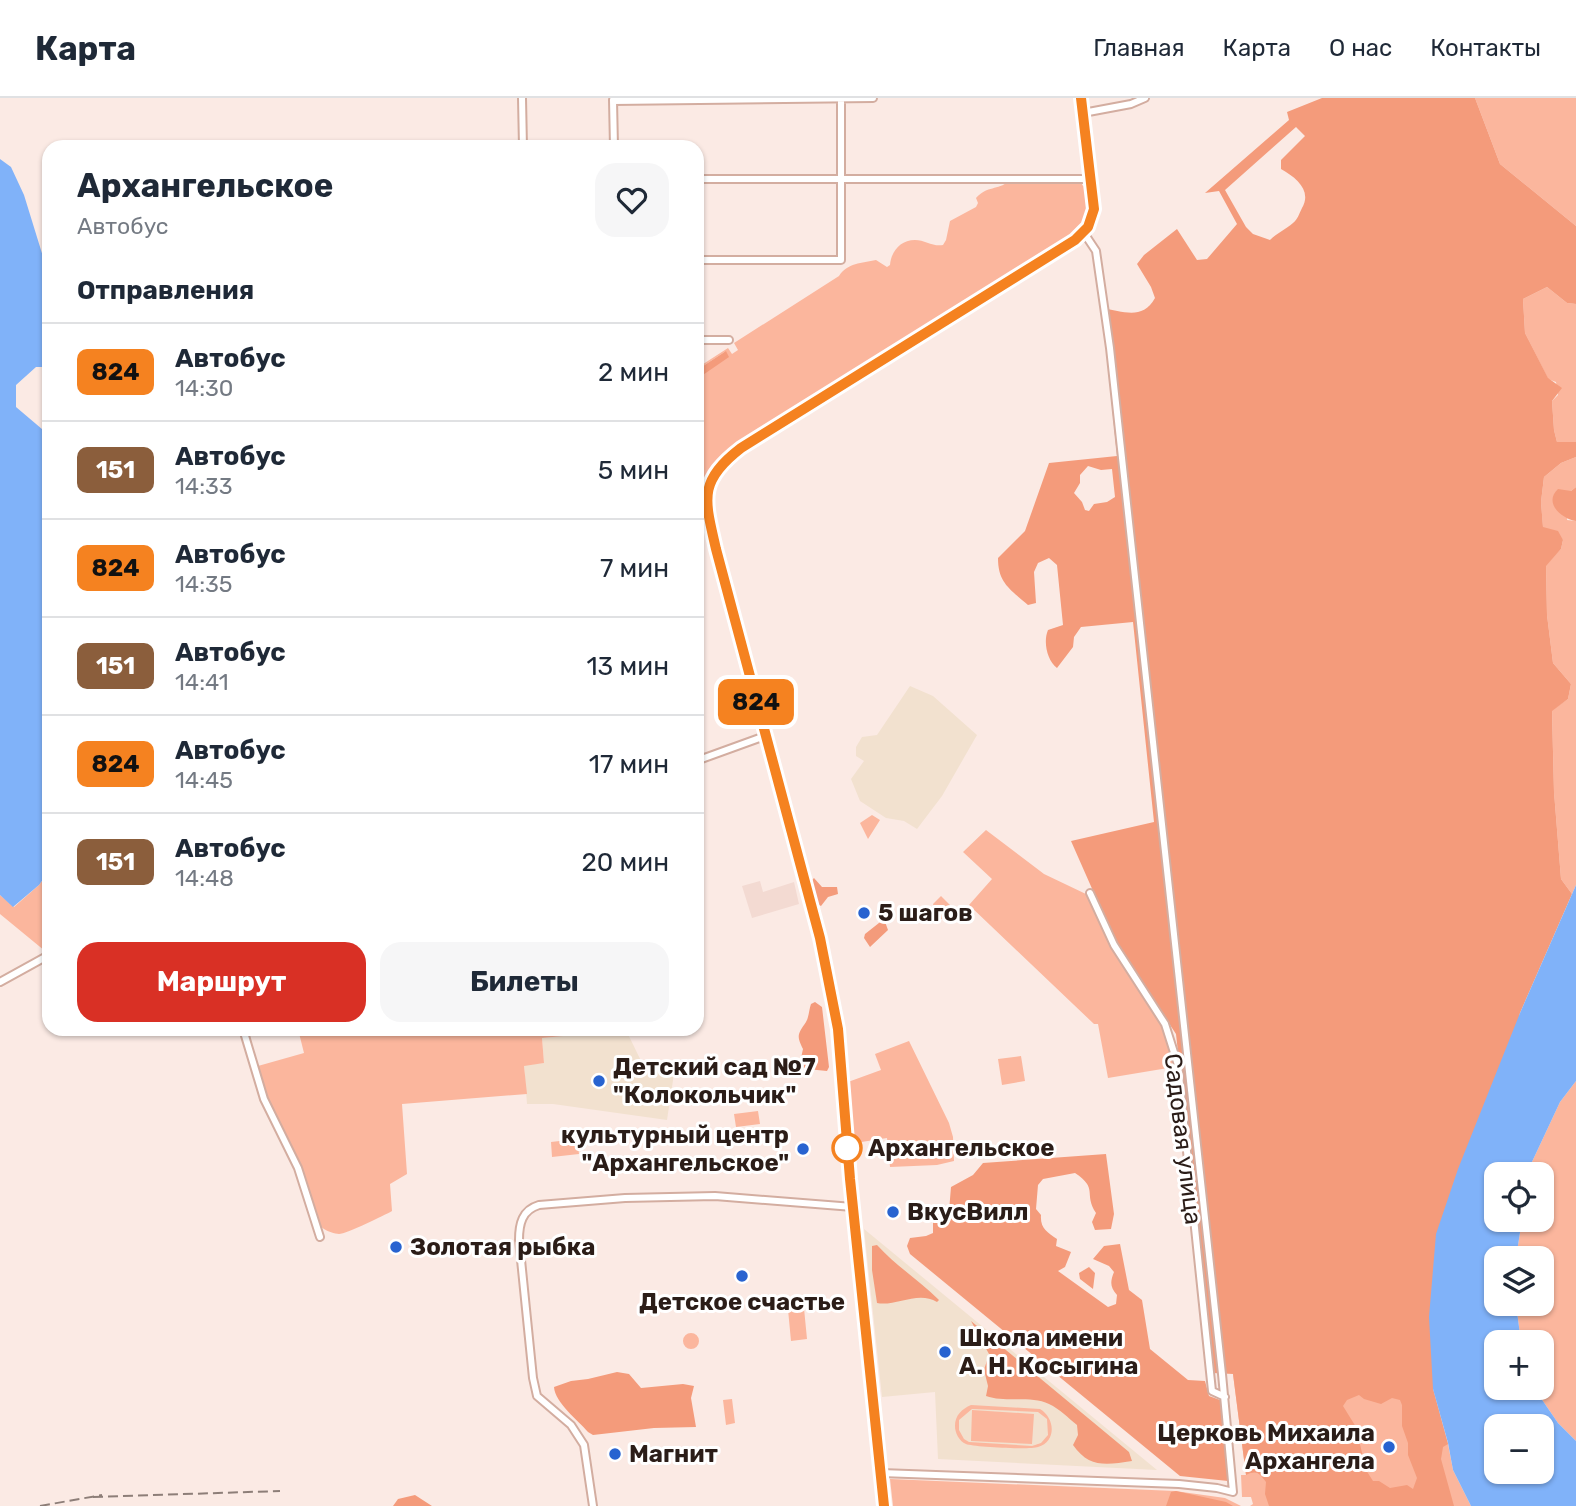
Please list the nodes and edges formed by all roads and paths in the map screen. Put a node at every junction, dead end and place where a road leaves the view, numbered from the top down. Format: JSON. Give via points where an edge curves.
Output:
{"nodes":[{"id":1,"x":522,"y":98,"type":"edge"},
{"id":2,"x":841,"y":98,"type":"edge"},
{"id":3,"x":873,"y":98,"type":"edge"},
{"id":4,"x":1081,"y":98,"type":"edge"},
{"id":5,"x":1145,"y":98,"type":"edge"},
{"id":6,"x":613,"y":99,"type":"edge"},
{"id":7,"x":1083,"y":113,"type":"junction"},
{"id":8,"x":523,"y":140,"type":"edge"},
{"id":9,"x":614,"y":140,"type":"edge"},
{"id":10,"x":704,"y":179,"type":"edge"},
{"id":11,"x":843,"y":179,"type":"junction"},
{"id":12,"x":1091,"y":179,"type":"junction"},
{"id":13,"x":1084,"y":233,"type":"junction"},
{"id":14,"x":704,"y":260,"type":"edge"},
{"id":15,"x":704,"y":340,"type":"edge"},
{"id":16,"x":729,"y":340,"type":"dead end"},
{"id":17,"x":704,"y":521,"type":"edge"},
{"id":18,"x":709,"y":521,"type":"junction"},
{"id":19,"x":765,"y":736,"type":"junction"},
{"id":20,"x":704,"y":758,"type":"edge"},
{"id":21,"x":1090,"y":893,"type":"dead end"},
{"id":22,"x":42,"y":959,"type":"edge"},
{"id":23,"x":0,"y":982,"type":"edge"},
{"id":24,"x":245,"y":1036,"type":"edge"},
{"id":25,"x":853,"y":1207,"type":"junction"},
{"id":26,"x":320,"y":1237,"type":"dead end"},
{"id":27,"x":1225,"y":1396,"type":"junction"},
{"id":28,"x":881,"y":1473,"type":"junction"},
{"id":29,"x":593,"y":1506,"type":"edge"},
{"id":30,"x":884,"y":1506,"type":"edge"}],
"edges":[{"from":1,"to":8,"type":"street"},
{"from":2,"to":3,"type":"street"},
{"from":2,"to":6,"type":"street"},
{"from":2,"to":11,"type":"street"},
{"from":4,"to":7,"type":"street"},
{"from":5,"to":7,"type":"street"},
{"from":6,"to":9,"type":"street"},
{"from":7,"to":12,"type":"street"},
{"from":10,"to":11,"type":"street"},
{"from":11,"to":12,"type":"street"},
{"from":11,"to":14,"type":"street","via":[[841,260]]},
{"from":12,"to":13,"type":"street","via":[[1093,215]]},
{"from":13,"to":18,"type":"street","via":[[732,455],[709,485]]},
{"from":13,"to":27,"type":"street","via":[[1096,251],[1110,348]]},
{"from":15,"to":16,"type":"street"},
{"from":17,"to":18,"type":"street"},
{"from":18,"to":19,"type":"street"},
{"from":19,"to":20,"type":"street"},
{"from":19,"to":25,"type":"street","via":[[831,989]]},
{"from":21,"to":27,"type":"street","name":"Садовая улица","via":[[1114,945],[1165,1024],[1178,1065],[1212,1391]]},
{"from":22,"to":23,"type":"street"},
{"from":24,"to":26,"type":"street","via":[[264,1099],[299,1168]]},
{"from":25,"to":28,"type":"street"},
{"from":25,"to":29,"type":"street","via":[[715,1196],[625,1198],[539,1205],[528,1211],[519,1240],[533,1378],[537,1396],[571,1425],[584,1445]]},
{"from":27,"to":28,"type":"street","via":[[1233,1492],[1179,1485]]},
{"from":28,"to":30,"type":"street"}]}
